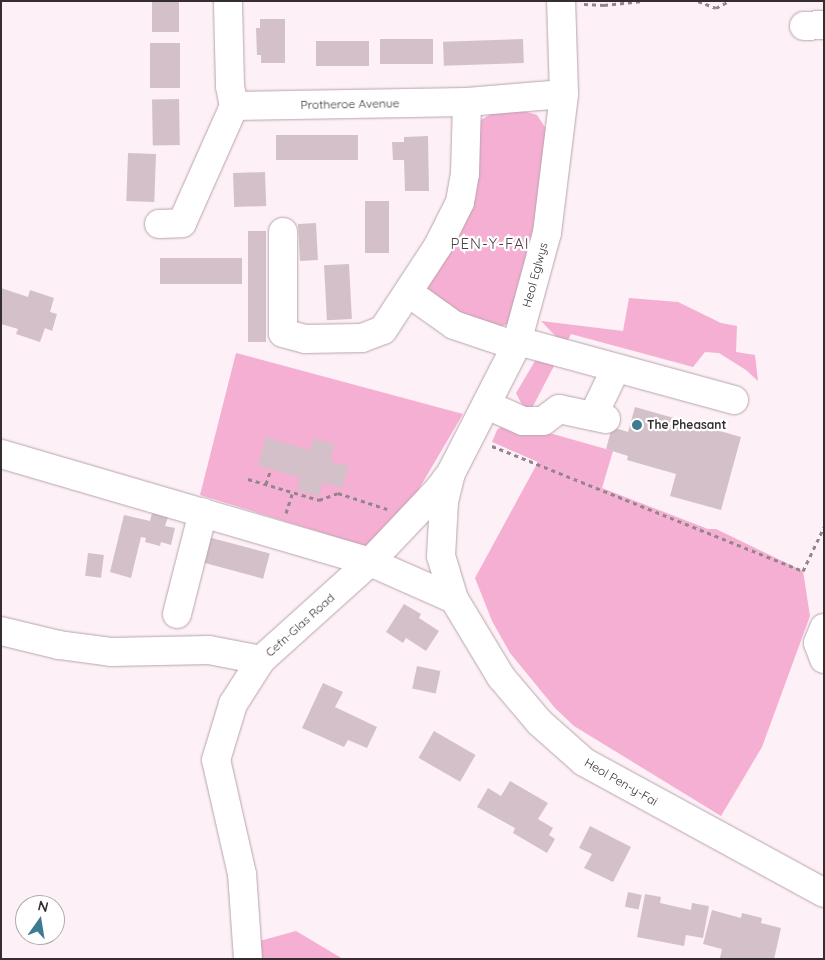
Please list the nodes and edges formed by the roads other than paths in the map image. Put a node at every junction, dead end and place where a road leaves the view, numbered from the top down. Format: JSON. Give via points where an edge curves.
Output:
{"nodes":[{"id":1,"x":561,"y":1,"type":"edge"},
{"id":2,"x":228,"y":4,"type":"dead end"},
{"id":3,"x":564,"y":94,"type":"junction"},
{"id":4,"x":467,"y":102,"type":"junction"},
{"id":5,"x":234,"y":106,"type":"junction"},
{"id":6,"x":159,"y":224,"type":"dead end"},
{"id":7,"x":283,"y":232,"type":"dead end"},
{"id":8,"x":409,"y":293,"type":"junction"},
{"id":9,"x":517,"y":343,"type":"junction"},
{"id":10,"x":616,"y":368,"type":"junction"},
{"id":11,"x":734,"y":400,"type":"dead end"},
{"id":12,"x":487,"y":405,"type":"junction"},
{"id":13,"x":1,"y":454,"type":"edge"},
{"id":14,"x":451,"y":473,"type":"junction"},
{"id":15,"x":203,"y":512,"type":"junction"},
{"id":16,"x":370,"y":562,"type":"junction"},
{"id":17,"x":454,"y":599,"type":"junction"},
{"id":18,"x":177,"y":614,"type":"dead end"},
{"id":19,"x":824,"y":628,"type":"edge"},
{"id":20,"x":1,"y":631,"type":"edge"},
{"id":21,"x":824,"y":659,"type":"edge"},
{"id":22,"x":261,"y":660,"type":"junction"},
{"id":23,"x":824,"y":894,"type":"edge"},
{"id":24,"x":248,"y":959,"type":"edge"}],
"edges":[{"from":1,"to":3,"type":"street","name":"Heol Eglwys"},
{"from":2,"to":5,"type":"street","via":[[230,86]]},
{"from":3,"to":4,"type":"street","name":"Protheroe Avenue"},
{"from":3,"to":9,"type":"street","name":"Heol Eglwys","via":[[547,233]]},
{"from":4,"to":5,"type":"street","name":"Protheroe Avenue"},
{"from":4,"to":8,"type":"street","via":[[466,174],[460,202]]},
{"from":5,"to":6,"type":"street","via":[[182,223]]},
{"from":7,"to":8,"type":"street","via":[[283,333],[305,339],[362,338],[383,330]]},
{"from":8,"to":9,"type":"street","via":[[454,325]]},
{"from":9,"to":10,"type":"street"},
{"from":9,"to":12,"type":"street","name":"Heol Eglwys"},
{"from":10,"to":11,"type":"street"},
{"from":10,"to":12,"type":"street","via":[[599,417],[559,409],[543,421],[523,422]]},
{"from":12,"to":14,"type":"street","name":"Heol Eglwys"},
{"from":13,"to":15,"type":"street"},
{"from":14,"to":16,"type":"street","name":"Cefn-Glas Road"},
{"from":14,"to":17,"type":"street","name":"Heol Pen-y-Fai","via":[[444,501],[441,556]]},
{"from":15,"to":16,"type":"street"},
{"from":15,"to":18,"type":"street"},
{"from":16,"to":17,"type":"street"},
{"from":16,"to":22,"type":"street","name":"Cefn-Glas Road"},
{"from":17,"to":23,"type":"street","name":"Heol Pen-y-Fai","via":[[501,677],[539,722],[584,762]]},
{"from":19,"to":21,"type":"street","via":[[818,643]]},
{"from":20,"to":22,"type":"street","via":[[59,645],[111,652],[209,650]]},
{"from":22,"to":24,"type":"street","name":"Cefn-Glas Road","via":[[234,704],[216,760],[242,874]]}]}
